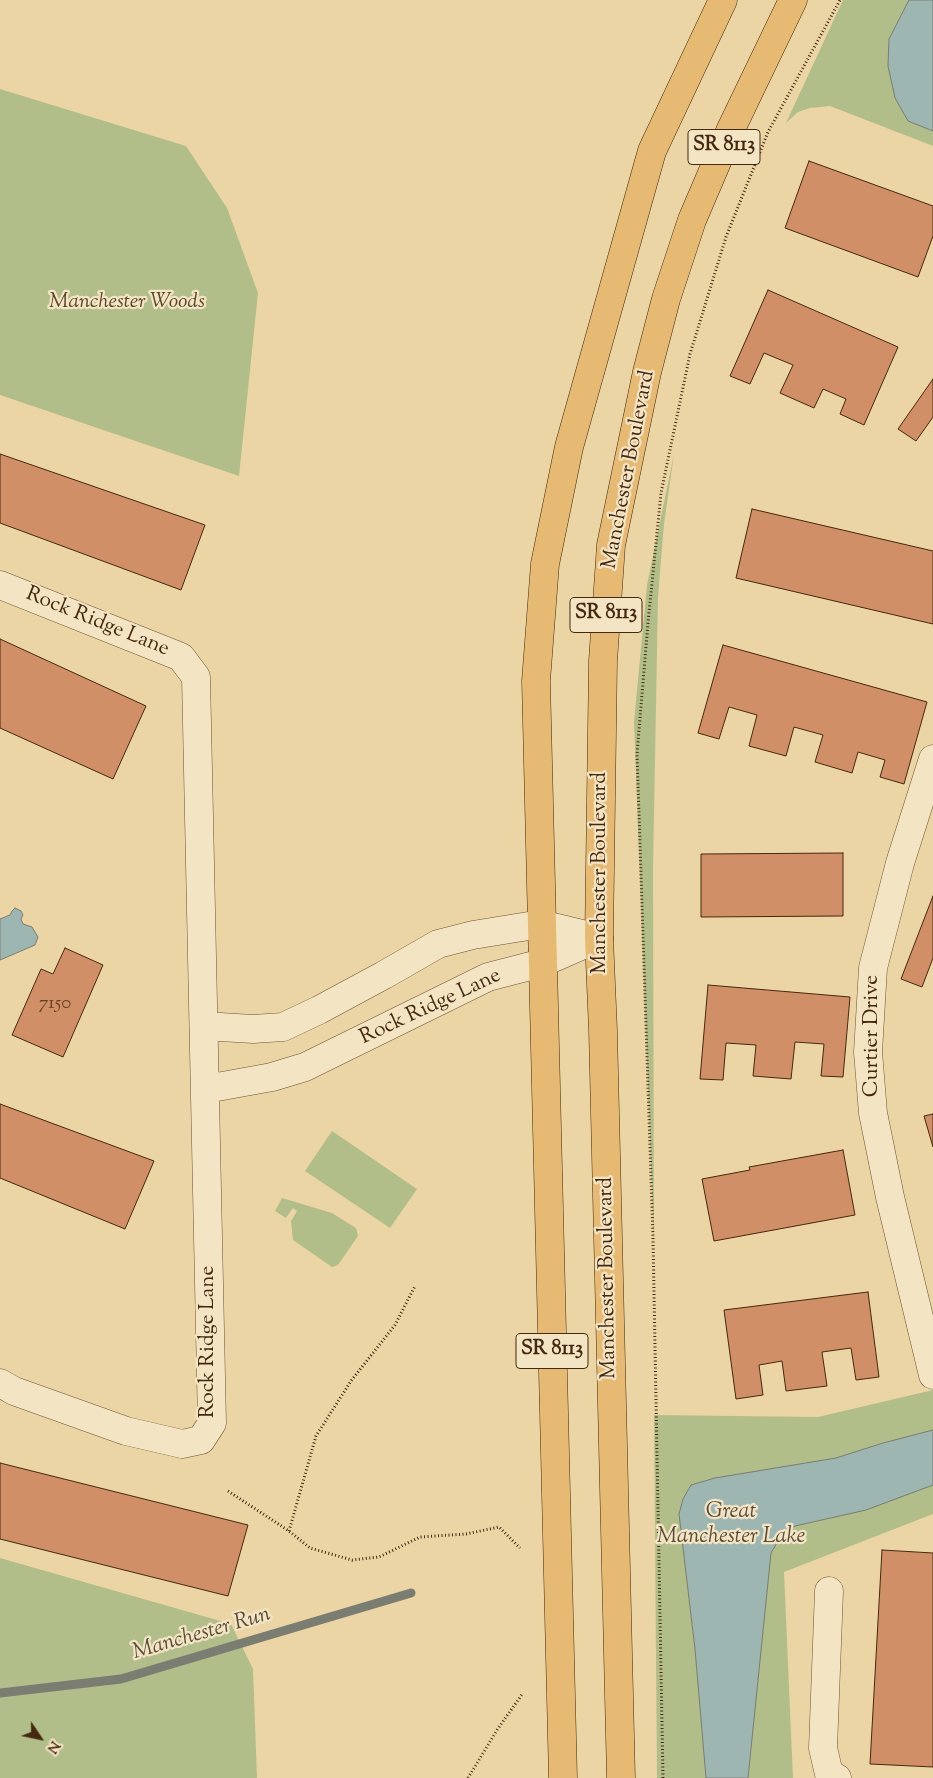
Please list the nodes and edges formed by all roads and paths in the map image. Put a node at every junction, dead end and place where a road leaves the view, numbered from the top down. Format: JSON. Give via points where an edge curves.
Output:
{"nodes":[{"id":1,"x":723,"y":0,"type":"edge"},
{"id":2,"x":793,"y":0,"type":"edge"},
{"id":3,"x":840,"y":0,"type":"edge"},
{"id":4,"x":0,"y":585,"type":"edge"},
{"id":5,"x":933,"y":759,"type":"edge"},
{"id":6,"x":541,"y":924,"type":"junction"},
{"id":7,"x":599,"y":938,"type":"junction"},
{"id":8,"x":542,"y":963,"type":"junction"},
{"id":9,"x":204,"y":1026,"type":"junction"},
{"id":10,"x":206,"y":1089,"type":"junction"},
{"id":11,"x":415,"y":1286,"type":"dead end"},
{"id":12,"x":933,"y":1375,"type":"edge"},
{"id":13,"x":0,"y":1383,"type":"edge"},
{"id":14,"x":228,"y":1491,"type":"dead end"},
{"id":15,"x":289,"y":1531,"type":"junction"},
{"id":16,"x":520,"y":1548,"type":"dead end"},
{"id":17,"x":829,"y":1591,"type":"dead end"},
{"id":18,"x":523,"y":1693,"type":"dead end"},
{"id":19,"x":468,"y":1778,"type":"edge"},
{"id":20,"x":563,"y":1778,"type":"edge"},
{"id":21,"x":621,"y":1778,"type":"edge"},
{"id":22,"x":663,"y":1778,"type":"edge"},
{"id":23,"x":836,"y":1778,"type":"edge"}],
"edges":[{"from":1,"to":6,"type":"main road","number":"SR 8113","via":[[652,151],[569,447],[545,564],[536,682]]},
{"from":2,"to":7,"type":"main road","name":"Manchester Boulevard","number":"SR 8113","via":[[731,129],[692,220],[666,299],[650,363],[611,545],[603,661]]},
{"from":3,"to":22,"type":"path","via":[[768,132],[720,255],[690,354],[661,493],[648,623],[637,754],[654,1238]]},
{"from":4,"to":9,"type":"street","name":"Rock Ridge Lane","via":[[181,656],[196,677]]},
{"from":5,"to":12,"type":"street","name":"Curtier Drive","via":[[900,863],[873,968],[868,1052],[875,1122],[890,1197]]},
{"from":6,"to":7,"type":"street"},
{"from":6,"to":8,"type":"main road","number":"SR 8113"},
{"from":6,"to":9,"type":"street","via":[[438,944],[283,1027]]},
{"from":7,"to":8,"type":"street","name":"Rock Ridge Lane"},
{"from":7,"to":21,"type":"main road","name":"Manchester Boulevard","number":"SR 8113"},
{"from":8,"to":10,"type":"street","name":"Rock Ridge Lane","via":[[488,976],[305,1067],[272,1077]]},
{"from":8,"to":20,"type":"main road","number":"SR 8113"},
{"from":9,"to":10,"type":"street","name":"Rock Ridge Lane"},
{"from":10,"to":13,"type":"street","name":"Rock Ridge Lane","via":[[212,1423],[201,1440],[182,1444],[126,1431]]},
{"from":11,"to":15,"type":"path","via":[[394,1325],[351,1381],[316,1436]]},
{"from":14,"to":15,"type":"path"},
{"from":15,"to":16,"type":"path","via":[[310,1548],[352,1560],[380,1557],[420,1537],[466,1534],[499,1527]]},
{"from":17,"to":23,"type":"street","via":[[823,1748],[829,1774]]},
{"from":18,"to":19,"type":"path"}]}
